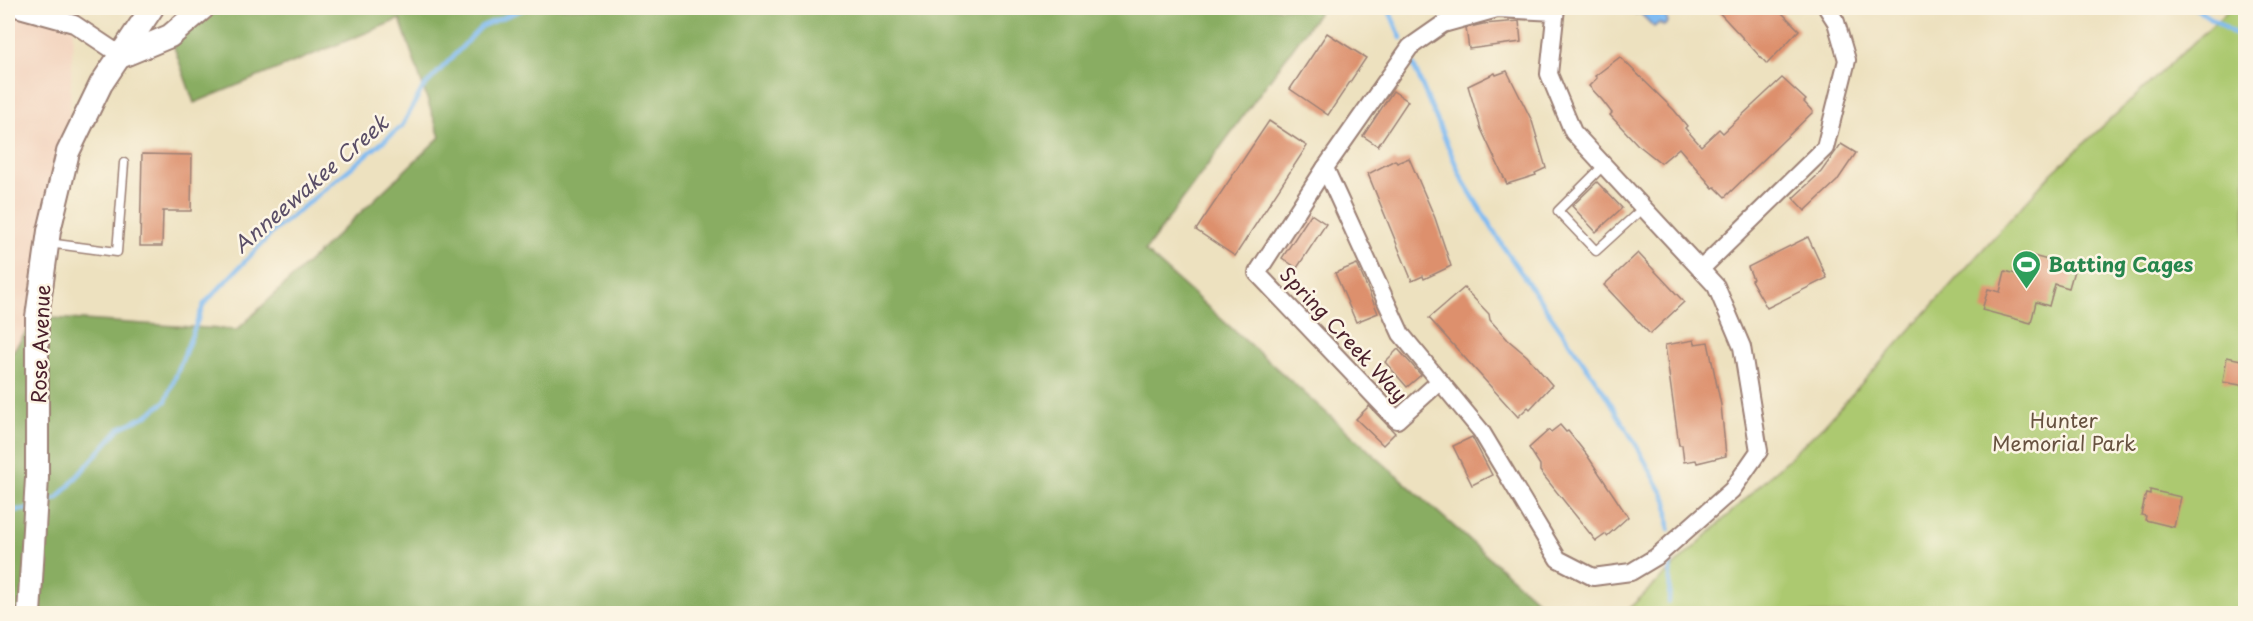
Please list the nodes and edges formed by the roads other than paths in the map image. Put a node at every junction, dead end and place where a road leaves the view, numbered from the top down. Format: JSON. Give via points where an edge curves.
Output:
{"nodes":[{"id":1,"x":15,"y":8,"type":"edge"},
{"id":2,"x":153,"y":8,"type":"edge"},
{"id":3,"x":203,"y":8,"type":"edge"},
{"id":4,"x":1827,"y":8,"type":"edge"},
{"id":5,"x":1556,"y":10,"type":"edge"},
{"id":6,"x":56,"y":13,"type":"edge"},
{"id":7,"x":122,"y":56,"type":"junction"},
{"id":8,"x":124,"y":163,"type":"dead end"},
{"id":9,"x":1604,"y":165,"type":"junction"},
{"id":10,"x":1325,"y":168,"type":"junction"},
{"id":11,"x":1643,"y":208,"type":"junction"},
{"id":12,"x":47,"y":243,"type":"junction"},
{"id":13,"x":1701,"y":269,"type":"junction"},
{"id":14,"x":1440,"y":381,"type":"junction"},
{"id":15,"x":29,"y":614,"type":"edge"}],
"edges":[{"from":1,"to":6,"type":"street"},
{"from":2,"to":7,"type":"street","name":"Rose Avenue"},
{"from":3,"to":7,"type":"street","via":[[170,36]]},
{"from":4,"to":13,"type":"street","via":[[1836,22],[1847,60],[1825,148]]},
{"from":5,"to":9,"type":"street","name":"Spring Creek Way","via":[[1549,74],[1573,132]]},
{"from":5,"to":10,"type":"street","name":"Spring Creek Way","via":[[1497,9],[1443,24],[1410,47]]},
{"from":6,"to":7,"type":"street"},
{"from":7,"to":12,"type":"street","name":"Rose Avenue","via":[[101,84],[68,152]]},
{"from":8,"to":12,"type":"lane","via":[[117,252]]},
{"from":9,"to":11,"type":"street","name":"Spring Creek Way"},
{"from":9,"to":11,"type":"lane","via":[[1557,211],[1596,251]]},
{"from":10,"to":14,"type":"street","name":"Spring Creek Way","via":[[1401,334]]},
{"from":10,"to":14,"type":"street","name":"Spring Creek Way","via":[[1257,273],[1397,420]]},
{"from":11,"to":13,"type":"street","name":"Spring Creek Way"},
{"from":12,"to":15,"type":"street","name":"Rose Avenue","via":[[37,317],[37,478]]},
{"from":13,"to":14,"type":"street","name":"Spring Creek Way","via":[[1716,286],[1742,347],[1759,451],[1732,490],[1656,557],[1631,572],[1593,577],[1558,559],[1481,431]]}]}
